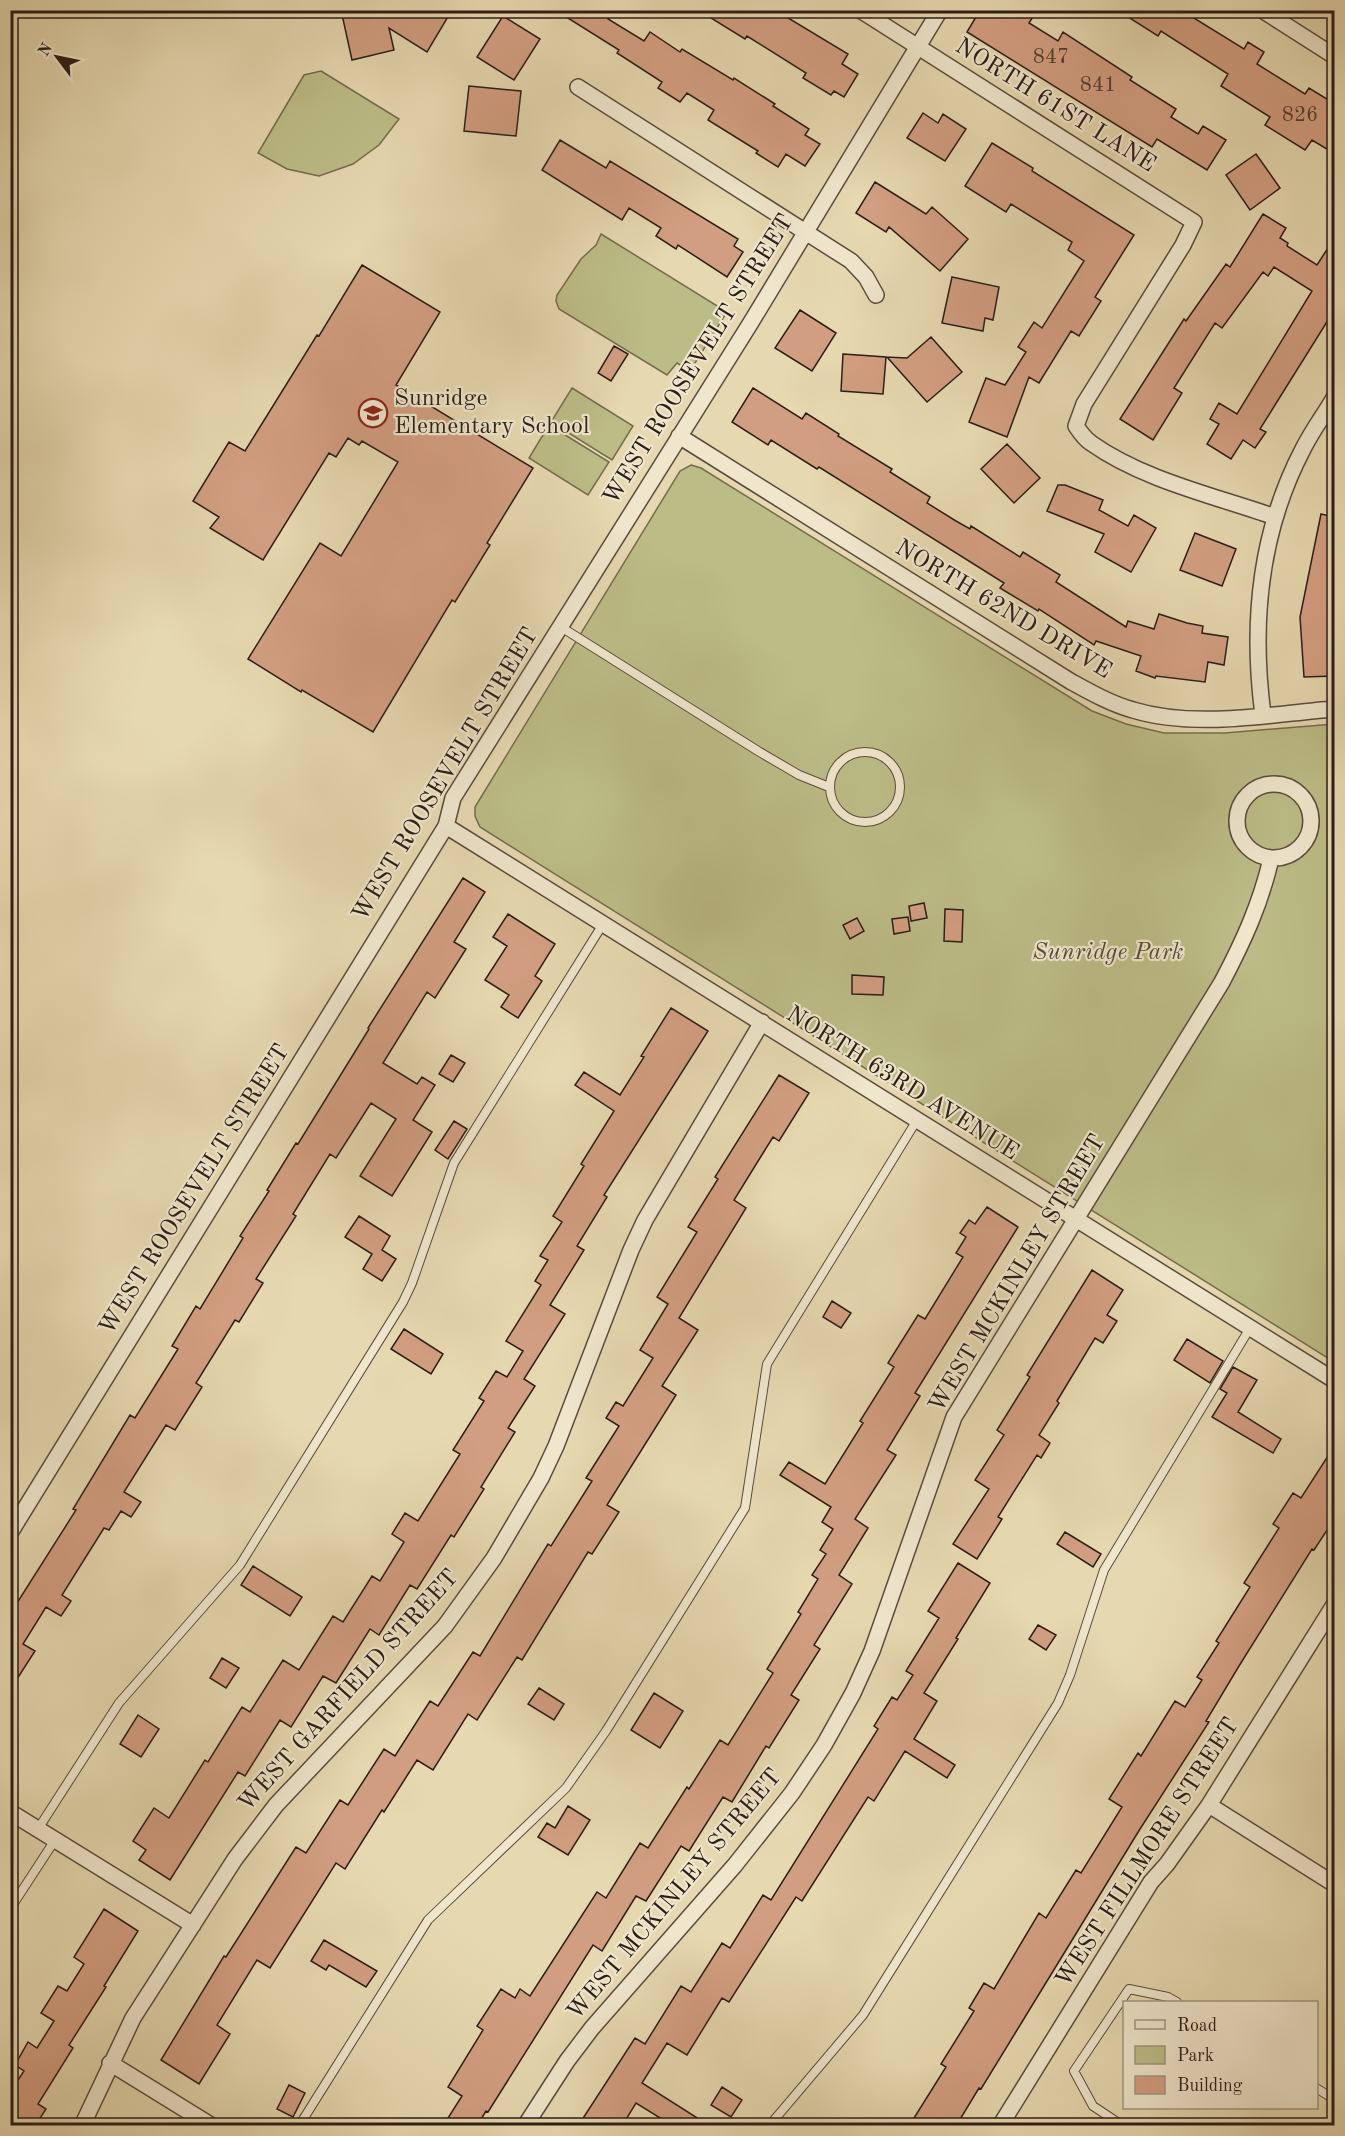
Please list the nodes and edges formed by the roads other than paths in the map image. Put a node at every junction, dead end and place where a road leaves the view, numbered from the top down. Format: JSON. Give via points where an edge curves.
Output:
{"nodes":[{"id":1,"x":860,"y":10,"type":"edge"},
{"id":2,"x":940,"y":10,"type":"edge"},
{"id":3,"x":1262,"y":10,"type":"edge"},
{"id":4,"x":918,"y":47,"type":"junction"},
{"id":5,"x":1335,"y":56,"type":"edge"},
{"id":6,"x":578,"y":87,"type":"dead end"},
{"id":7,"x":806,"y":232,"type":"junction"},
{"id":8,"x":876,"y":295,"type":"dead end"},
{"id":9,"x":1335,"y":398,"type":"edge"},
{"id":10,"x":679,"y":436,"type":"junction"},
{"id":11,"x":1275,"y":517,"type":"junction"},
{"id":12,"x":561,"y":627,"type":"junction"},
{"id":13,"x":1335,"y":709,"type":"edge"},
{"id":14,"x":1263,"y":715,"type":"junction"},
{"id":15,"x":829,"y":787,"type":"junction"},
{"id":16,"x":446,"y":825,"type":"junction"},
{"id":17,"x":1271,"y":859,"type":"junction"},
{"id":18,"x":603,"y":924,"type":"junction"},
{"id":19,"x":762,"y":1022,"type":"junction"},
{"id":20,"x":917,"y":1120,"type":"junction"},
{"id":21,"x":1076,"y":1219,"type":"junction"},
{"id":22,"x":1250,"y":1328,"type":"junction"},
{"id":23,"x":1335,"y":1380,"type":"edge"},
{"id":24,"x":10,"y":1533,"type":"edge"},
{"id":25,"x":1335,"y":1605,"type":"edge"},
{"id":26,"x":1209,"y":1805,"type":"junction"},
{"id":27,"x":10,"y":1812,"type":"edge"},
{"id":28,"x":38,"y":1829,"type":"junction"},
{"id":29,"x":55,"y":1839,"type":"junction"},
{"id":30,"x":1335,"y":1884,"type":"edge"},
{"id":31,"x":10,"y":1909,"type":"edge"},
{"id":32,"x":193,"y":1925,"type":"junction"},
{"id":33,"x":1175,"y":2001,"type":"edge"},
{"id":34,"x":110,"y":2063,"type":"junction"},
{"id":35,"x":1318,"y":2089,"type":"edge"},
{"id":36,"x":1335,"y":2099,"type":"edge"},
{"id":37,"x":82,"y":2126,"type":"edge"},
{"id":38,"x":212,"y":2126,"type":"edge"},
{"id":39,"x":299,"y":2126,"type":"edge"},
{"id":40,"x":525,"y":2126,"type":"edge"},
{"id":41,"x":769,"y":2126,"type":"edge"},
{"id":42,"x":1000,"y":2126,"type":"edge"},
{"id":43,"x":1123,"y":2126,"type":"edge"}],
"edges":[{"from":1,"to":4,"type":"street","name":"NORTH 61ST LANE"},
{"from":2,"to":4,"type":"street","name":"WEST ROOSEVELT STREET"},
{"from":3,"to":5,"type":"street"},
{"from":4,"to":7,"type":"street","name":"WEST ROOSEVELT STREET"},
{"from":4,"to":11,"type":"street","name":"NORTH 61ST LANE","via":[[1194,222],[1084,404],[1076,426],[1089,442],[1131,466]]},
{"from":6,"to":7,"type":"street"},
{"from":7,"to":8,"type":"street","via":[[851,261]]},
{"from":7,"to":10,"type":"street","name":"WEST ROOSEVELT STREET"},
{"from":9,"to":11,"type":"street","via":[[1304,447]]},
{"from":10,"to":12,"type":"street","name":"WEST ROOSEVELT STREET"},
{"from":10,"to":14,"type":"street","name":"NORTH 62ND DRIVE","via":[[1093,693],[1133,710],[1174,719]]},
{"from":11,"to":14,"type":"street","via":[[1261,582],[1258,622]]},
{"from":12,"to":15,"type":"lane","via":[[758,751]]},
{"from":12,"to":16,"type":"street","name":"WEST ROOSEVELT STREET","via":[[453,798]]},
{"from":13,"to":14,"type":"street","name":"NORTH 62ND DRIVE"},
{"from":15,"to":15,"type":"lane","via":[[837,810],[852,820],[870,823],[892,811],[900,788],[894,767],[886,759],[866,752],[844,758],[836,766]]},
{"from":16,"to":18,"type":"street","name":"NORTH 63RD AVENUE"},
{"from":16,"to":24,"type":"street","name":"WEST ROOSEVELT STREET"},
{"from":17,"to":17,"type":"street","via":[[1292,854],[1300,847],[1311,818],[1302,798],[1278,784],[1259,787],[1248,794],[1237,816],[1241,840],[1249,850]]},
{"from":17,"to":21,"type":"street","name":"WEST MCKINLEY STREET","via":[[1261,899],[1222,982]]},
{"from":18,"to":19,"type":"street","name":"NORTH 63RD AVENUE"},
{"from":18,"to":28,"type":"lane","via":[[454,1162],[408,1293],[240,1566],[119,1703]]},
{"from":19,"to":20,"type":"street","name":"NORTH 63RD AVENUE"},
{"from":19,"to":32,"type":"street","name":"WEST GARFIELD STREET","via":[[645,1220],[556,1446],[494,1558],[444,1626],[252,1834]]},
{"from":20,"to":21,"type":"street","name":"NORTH 63RD AVENUE"},
{"from":20,"to":39,"type":"lane","via":[[767,1364],[745,1508],[606,1731],[566,1788],[428,1920]]},
{"from":21,"to":22,"type":"street","name":"NORTH 63RD AVENUE"},
{"from":21,"to":40,"type":"street","name":"WEST MCKINLEY STREET","via":[[954,1417],[872,1651],[824,1745],[735,1865],[592,2028]]},
{"from":22,"to":23,"type":"street","name":"NORTH 63RD AVENUE"},
{"from":22,"to":41,"type":"lane","via":[[1104,1570],[1058,1703],[862,2015]]},
{"from":25,"to":26,"type":"street","name":"WEST FILLMORE STREET"},
{"from":26,"to":30,"type":"street"},
{"from":26,"to":42,"type":"street","name":"WEST FILLMORE STREET","via":[[1151,1882]]},
{"from":27,"to":28,"type":"street"},
{"from":28,"to":29,"type":"street"},
{"from":29,"to":31,"type":"lane"},
{"from":29,"to":32,"type":"street"},
{"from":32,"to":34,"type":"street","name":"WEST GARFIELD STREET","via":[[133,2018]]},
{"from":33,"to":43,"type":"lane","via":[[1129,1989],[1074,2070],[1093,2106]]},
{"from":34,"to":37,"type":"street","name":"WEST GARFIELD STREET"},
{"from":34,"to":38,"type":"street"},
{"from":35,"to":36,"type":"lane"}]}
